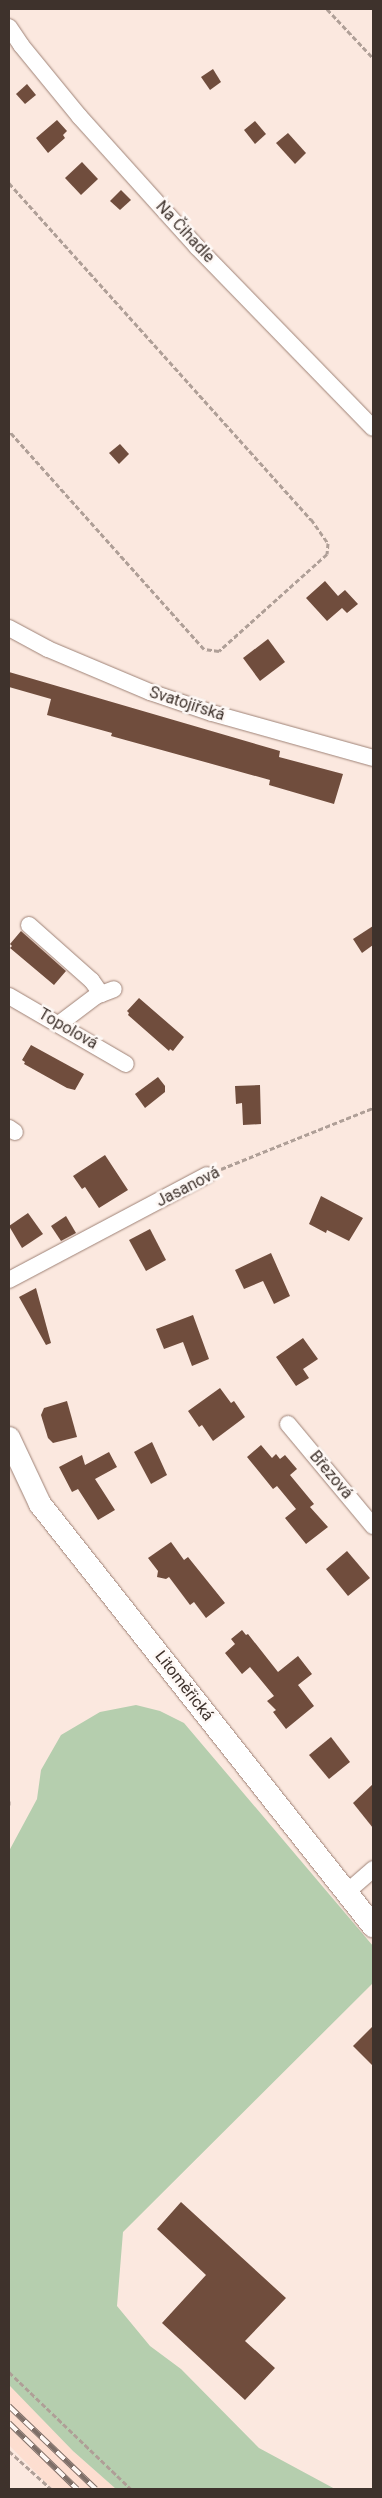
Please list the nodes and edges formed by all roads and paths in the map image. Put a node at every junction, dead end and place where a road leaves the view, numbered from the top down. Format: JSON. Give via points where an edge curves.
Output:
{"nodes":[{"id":1,"x":327,"y":9,"type":"edge"},
{"id":2,"x":9,"y":27,"type":"edge"},
{"id":3,"x":373,"y":58,"type":"edge"},
{"id":4,"x":9,"y":183,"type":"edge"},
{"id":5,"x":373,"y":428,"type":"edge"},
{"id":6,"x":9,"y":431,"type":"edge"},
{"id":7,"x":9,"y":628,"type":"edge"},
{"id":8,"x":373,"y":758,"type":"edge"},
{"id":9,"x":28,"y":925,"type":"dead end"},
{"id":10,"x":9,"y":996,"type":"edge"},
{"id":11,"x":60,"y":1024,"type":"junction"},
{"id":12,"x":126,"y":1064,"type":"dead end"},
{"id":13,"x":373,"y":1108,"type":"edge"},
{"id":14,"x":207,"y":1175,"type":"joint"},
{"id":15,"x":9,"y":1280,"type":"edge"},
{"id":16,"x":288,"y":1424,"type":"dead end"},
{"id":17,"x":9,"y":1438,"type":"edge"},
{"id":18,"x":373,"y":1526,"type":"edge"},
{"id":19,"x":373,"y":1869,"type":"edge"},
{"id":20,"x":347,"y":1892,"type":"junction"},
{"id":21,"x":373,"y":1926,"type":"edge"},
{"id":22,"x":9,"y":2372,"type":"edge"},
{"id":23,"x":9,"y":2452,"type":"edge"},
{"id":24,"x":51,"y":2489,"type":"edge"},
{"id":25,"x":131,"y":2489,"type":"edge"}],
"edges":[{"from":1,"to":3,"type":"path"},
{"from":2,"to":5,"type":"street","name":"Na Čihadle","via":[[80,117],[190,239]]},
{"from":4,"to":6,"type":"path","via":[[311,519],[328,543],[327,554],[218,651],[204,649]]},
{"from":7,"to":8,"type":"street","name":"Svatojiřská","via":[[48,650],[150,692],[212,713]]},
{"from":9,"to":11,"type":"street","via":[[107,991]]},
{"from":10,"to":11,"type":"street","name":"Topolová"},
{"from":11,"to":12,"type":"street","name":"Topolová"},
{"from":13,"to":14,"type":"path","name":"Jasanová"},
{"from":14,"to":15,"type":"street","name":"Jasanová"},
{"from":16,"to":18,"type":"street","name":"Březová"},
{"from":17,"to":20,"type":"main road","name":"Litoměřická","via":[[40,1504]]},
{"from":19,"to":20,"type":"street"},
{"from":20,"to":21,"type":"main road","name":"Litoměřická"},
{"from":22,"to":25,"type":"path"},
{"from":23,"to":24,"type":"path"}]}
